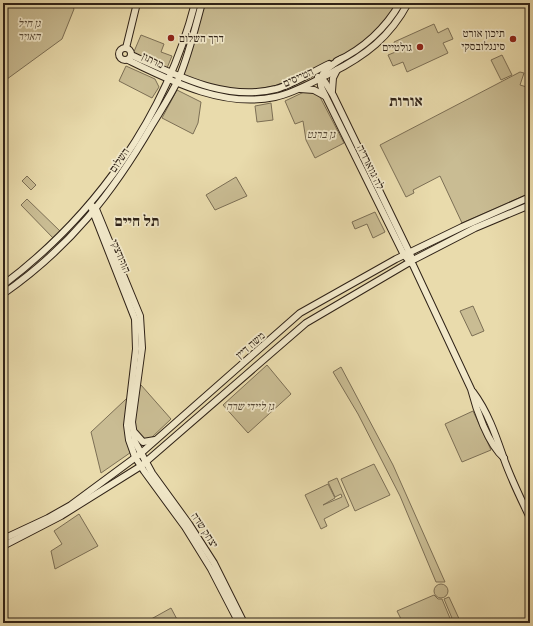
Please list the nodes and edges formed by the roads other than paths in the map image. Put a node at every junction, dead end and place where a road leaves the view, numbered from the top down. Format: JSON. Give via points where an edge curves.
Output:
{"nodes":[{"id":1,"x":137,"y":3,"type":"edge"},
{"id":2,"x":195,"y":3,"type":"edge"},
{"id":3,"x":202,"y":3,"type":"edge"},
{"id":4,"x":400,"y":3,"type":"edge"},
{"id":5,"x":408,"y":3,"type":"edge"},
{"id":6,"x":126,"y":48,"type":"junction"},
{"id":7,"x":130,"y":58,"type":"junction"},
{"id":8,"x":341,"y":59,"type":"junction"},
{"id":9,"x":184,"y":64,"type":"junction"},
{"id":10,"x":337,"y":70,"type":"junction"},
{"id":11,"x":158,"y":74,"type":"junction"},
{"id":12,"x":170,"y":76,"type":"junction"},
{"id":13,"x":301,"y":78,"type":"junction"},
{"id":14,"x":321,"y":78,"type":"junction"},
{"id":15,"x":178,"y":80,"type":"junction"},
{"id":16,"x":196,"y":83,"type":"junction"},
{"id":17,"x":186,"y":87,"type":"junction"},
{"id":18,"x":296,"y":89,"type":"junction"},
{"id":19,"x":172,"y":92,"type":"junction"},
{"id":20,"x":162,"y":94,"type":"junction"},
{"id":21,"x":332,"y":95,"type":"junction"},
{"id":22,"x":326,"y":97,"type":"junction"},
{"id":23,"x":530,"y":197,"type":"edge"},
{"id":24,"x":90,"y":204,"type":"junction"},
{"id":25,"x":530,"y":205,"type":"edge"},
{"id":26,"x":95,"y":211,"type":"junction"},
{"id":27,"x":407,"y":254,"type":"junction"},
{"id":28,"x":411,"y":261,"type":"junction"},
{"id":29,"x":3,"y":285,"type":"edge"},
{"id":30,"x":3,"y":294,"type":"edge"},
{"id":31,"x":132,"y":430,"type":"junction"},
{"id":32,"x":158,"y":438,"type":"junction"},
{"id":33,"x":155,"y":454,"type":"junction"},
{"id":34,"x":138,"y":455,"type":"junction"},
{"id":35,"x":143,"y":464,"type":"junction"},
{"id":36,"x":152,"y":473,"type":"junction"},
{"id":37,"x":530,"y":518,"type":"edge"},
{"id":38,"x":3,"y":539,"type":"edge"},
{"id":39,"x":3,"y":546,"type":"edge"},
{"id":40,"x":239,"y":623,"type":"edge"},
{"id":41,"x":244,"y":623,"type":"edge"}],
"edges":[{"from":1,"to":6,"type":"street"},
{"from":2,"to":12,"type":"street","name":"השלום"},
{"from":3,"to":9,"type":"street","name":"השלום"},
{"from":4,"to":8,"type":"street","name":"הטייסים","via":[[378,32],[358,50]]},
{"from":5,"to":10,"type":"street","name":"הטייסים","via":[[377,44],[364,55]]},
{"from":6,"to":7,"type":"street","via":[[131,51]]},
{"from":6,"to":7,"type":"street","via":[[121,49],[118,55],[122,60]]},
{"from":7,"to":11,"type":"street","name":"מרתון"},
{"from":7,"to":12,"type":"street","name":"מרתון"},
{"from":8,"to":13,"type":"street","name":"הטייסים"},
{"from":8,"to":14,"type":"street","via":[[327,69]]},
{"from":9,"to":15,"type":"street","name":"השלום"},
{"from":9,"to":16,"type":"street","via":[[186,72]]},
{"from":10,"to":14,"type":"street","name":"הטייסים"},
{"from":10,"to":21,"type":"street","via":[[332,82]]},
{"from":11,"to":12,"type":"street","name":"מרתון"},
{"from":11,"to":20,"type":"street"},
{"from":12,"to":15,"type":"street","name":"הטייסים"},
{"from":12,"to":20,"type":"street","name":"השלום"},
{"from":13,"to":14,"type":"street"},
{"from":13,"to":16,"type":"street","name":"הטייסים","via":[[274,89],[243,92],[218,90]]},
{"from":14,"to":18,"type":"street","name":"הטייסים"},
{"from":14,"to":21,"type":"street","name":"לה גווארדיה","via":[[326,82]]},
{"from":14,"to":22,"type":"street","name":"לה גווארדיה","via":[[320,86]]},
{"from":15,"to":16,"type":"street","name":"הטייסים"},
{"from":15,"to":17,"type":"street","name":"הטייסים"},
{"from":15,"to":19,"type":"street","name":"השלום"},
{"from":17,"to":18,"type":"street","name":"הטייסים","via":[[217,96],[243,99],[276,97]]},
{"from":17,"to":19,"type":"street"},
{"from":18,"to":22,"type":"street","via":[[314,90]]},
{"from":19,"to":26,"type":"street","name":"השלום","via":[[129,165]]},
{"from":20,"to":24,"type":"street","name":"השלום","via":[[122,162]]},
{"from":21,"to":27,"type":"street","name":"לה גווארדיה"},
{"from":22,"to":27,"type":"street","name":"לה גווארדיה"},
{"from":23,"to":27,"type":"street","name":"משה דיין"},
{"from":24,"to":26,"type":"street","name":"הורודצקי"},
{"from":24,"to":29,"type":"street","name":"השלום","via":[[54,244]]},
{"from":25,"to":28,"type":"street","name":"משה דיין","via":[[475,228]]},
{"from":26,"to":30,"type":"street","name":"השלום","via":[[38,267]]},
{"from":26,"to":31,"type":"street","name":"הורודצקי","via":[[140,316],[142,348]]},
{"from":26,"to":34,"type":"street","name":"הורודצקי","via":[[135,319],[136,349],[127,425],[129,440]]},
{"from":27,"to":28,"type":"street","name":"לה גווארדיה"},
{"from":27,"to":32,"type":"street","name":"משה דיין","via":[[300,313]]},
{"from":28,"to":33,"type":"street","name":"משה דיין","via":[[306,323]]},
{"from":28,"to":37,"type":"street","name":"לה גווארדיה","via":[[471,389],[496,451],[504,458]]},
{"from":31,"to":32,"type":"street","via":[[143,442]]},
{"from":31,"to":34,"type":"street","name":"הורודצקי"},
{"from":32,"to":34,"type":"street","name":"משה דיין"},
{"from":33,"to":35,"type":"street","name":"משה דיין"},
{"from":33,"to":36,"type":"street"},
{"from":34,"to":35,"type":"street","name":"יצחק שדה"},
{"from":34,"to":38,"type":"street","name":"משה דיין","via":[[71,505]]},
{"from":35,"to":36,"type":"street","name":"יצחק שדה"},
{"from":35,"to":39,"type":"street","name":"משה דיין","via":[[61,516]]},
{"from":35,"to":40,"type":"street","name":"יצחק שדה","via":[[211,569]]},
{"from":36,"to":41,"type":"street","name":"יצחק שדה","via":[[214,563]]}]}
